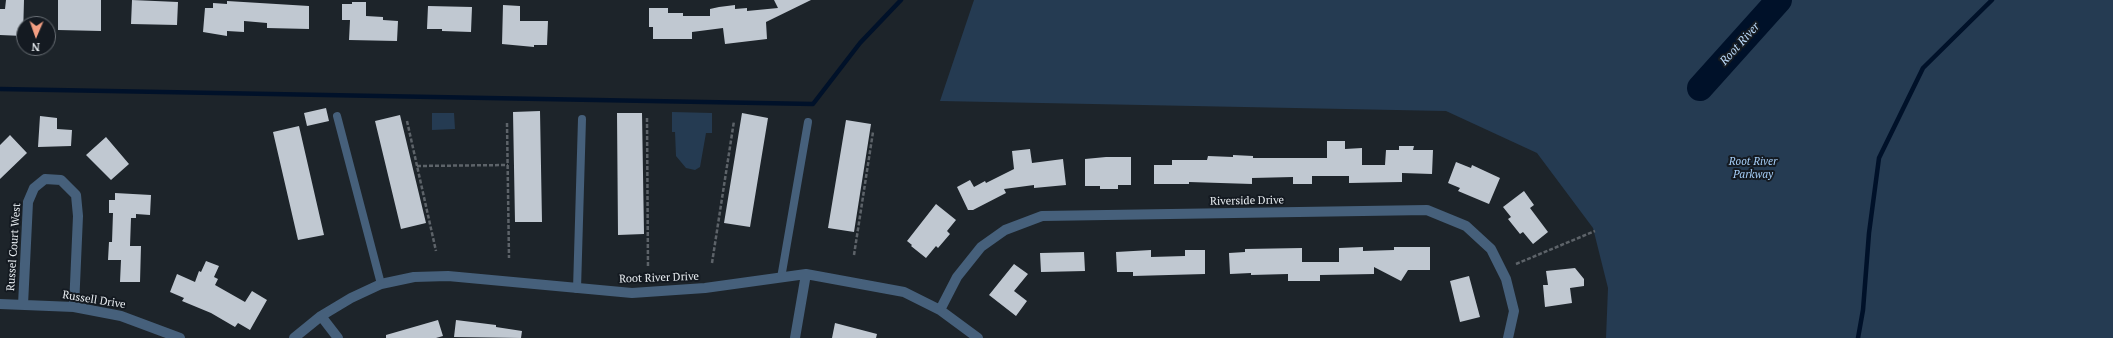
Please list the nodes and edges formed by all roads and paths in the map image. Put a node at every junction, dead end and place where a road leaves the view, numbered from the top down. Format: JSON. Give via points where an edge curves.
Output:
{"nodes":[{"id":1,"x":337,"y":116,"type":"dead end"},
{"id":2,"x":647,"y":118,"type":"dead end"},
{"id":3,"x":582,"y":119,"type":"dead end"},
{"id":4,"x":407,"y":121,"type":"dead end"},
{"id":5,"x":734,"y":121,"type":"dead end"},
{"id":6,"x":808,"y":122,"type":"dead end"},
{"id":7,"x":507,"y":123,"type":"dead end"},
{"id":8,"x":874,"y":132,"type":"dead end"},
{"id":9,"x":508,"y":165,"type":"junction"},
{"id":10,"x":417,"y":166,"type":"junction"},
{"id":11,"x":1595,"y":231,"type":"dead end"},
{"id":12,"x":436,"y":251,"type":"dead end"},
{"id":13,"x":854,"y":255,"type":"dead end"},
{"id":14,"x":510,"y":258,"type":"dead end"},
{"id":15,"x":712,"y":263,"type":"dead end"},
{"id":16,"x":1516,"y":264,"type":"dead end"},
{"id":17,"x":648,"y":268,"type":"dead end"},
{"id":18,"x":806,"y":274,"type":"junction"},
{"id":19,"x":781,"y":278,"type":"junction"},
{"id":20,"x":381,"y":284,"type":"junction"},
{"id":21,"x":577,"y":289,"type":"junction"},
{"id":22,"x":0,"y":304,"type":"edge"},
{"id":23,"x":23,"y":305,"type":"junction"},
{"id":24,"x":74,"y":307,"type":"junction"},
{"id":25,"x":940,"y":310,"type":"junction"},
{"id":26,"x":321,"y":316,"type":"junction"},
{"id":27,"x":180,"y":338,"type":"edge"},
{"id":28,"x":294,"y":338,"type":"edge"},
{"id":29,"x":338,"y":338,"type":"edge"},
{"id":30,"x":795,"y":338,"type":"edge"},
{"id":31,"x":978,"y":338,"type":"edge"},
{"id":32,"x":1508,"y":338,"type":"edge"}],
"edges":[{"from":1,"to":20,"type":"lane"},
{"from":2,"to":17,"type":"path"},
{"from":3,"to":21,"type":"lane"},
{"from":4,"to":10,"type":"path"},
{"from":5,"to":15,"type":"path"},
{"from":6,"to":19,"type":"lane"},
{"from":7,"to":9,"type":"path"},
{"from":8,"to":13,"type":"path"},
{"from":9,"to":10,"type":"path"},
{"from":9,"to":14,"type":"path"},
{"from":10,"to":12,"type":"path"},
{"from":11,"to":16,"type":"path"},
{"from":18,"to":19,"type":"street","name":"Root River Drive"},
{"from":18,"to":25,"type":"street","name":"Root River Drive","via":[[904,292]]},
{"from":18,"to":30,"type":"street"},
{"from":19,"to":21,"type":"street","name":"Root River Drive","via":[[705,288],[632,293]]},
{"from":20,"to":21,"type":"street","name":"Root River Drive","via":[[414,277],[448,276]]},
{"from":20,"to":26,"type":"street","name":"Root River Drive"},
{"from":22,"to":23,"type":"street","name":"Russell Drive"},
{"from":23,"to":24,"type":"street","name":"Russell Drive"},
{"from":23,"to":24,"type":"street","name":"Russel Court West","via":[[28,202],[34,188],[45,179],[61,180],[76,195],[78,216]]},
{"from":24,"to":27,"type":"street","name":"Russell Drive","via":[[121,316]]},
{"from":25,"to":31,"type":"street","name":"Root River Drive"},
{"from":25,"to":32,"type":"street","name":"Riverside Drive","via":[[956,277],[981,247],[1005,230],[1042,216],[1426,210],[1466,226],[1491,249],[1506,279],[1514,311]]},
{"from":26,"to":28,"type":"street","name":"Root River Drive"},
{"from":26,"to":29,"type":"street"}]}
